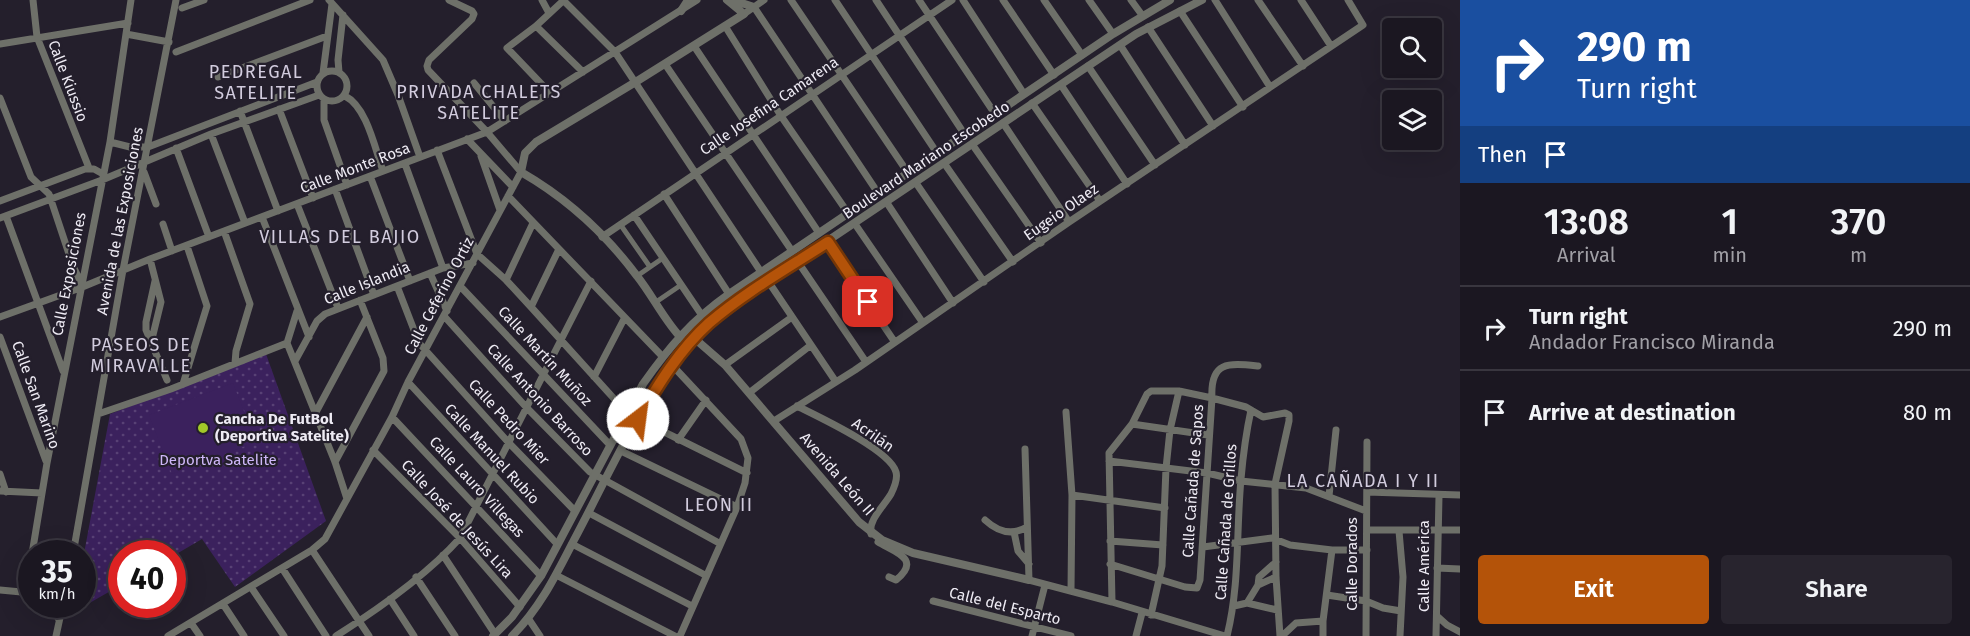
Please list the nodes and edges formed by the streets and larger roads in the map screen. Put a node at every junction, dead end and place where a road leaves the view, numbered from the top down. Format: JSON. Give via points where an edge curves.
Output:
{"nodes":[{"id":1,"x":33,"y":0,"type":"edge"},
{"id":2,"x":177,"y":0,"type":"edge"},
{"id":3,"x":204,"y":0,"type":"edge"},
{"id":4,"x":310,"y":0,"type":"edge"},
{"id":5,"x":449,"y":0,"type":"edge"},
{"id":6,"x":542,"y":0,"type":"edge"},
{"id":7,"x":563,"y":0,"type":"edge"},
{"id":8,"x":688,"y":0,"type":"edge"},
{"id":9,"x":697,"y":0,"type":"edge"},
{"id":10,"x":727,"y":0,"type":"edge"},
{"id":11,"x":732,"y":0,"type":"edge"},
{"id":12,"x":764,"y":0,"type":"edge"},
{"id":13,"x":791,"y":0,"type":"edge"},
{"id":14,"x":835,"y":0,"type":"edge"},
{"id":15,"x":876,"y":0,"type":"edge"},
{"id":16,"x":919,"y":0,"type":"edge"},
{"id":17,"x":951,"y":0,"type":"edge"},
{"id":18,"x":963,"y":0,"type":"edge"},
{"id":19,"x":1003,"y":0,"type":"edge"},
{"id":20,"x":1044,"y":0,"type":"edge"},
{"id":21,"x":1089,"y":0,"type":"edge"},
{"id":22,"x":1131,"y":0,"type":"edge"},
{"id":23,"x":1170,"y":0,"type":"edge"},
{"id":24,"x":1202,"y":0,"type":"edge"},
{"id":25,"x":1215,"y":0,"type":"edge"},
{"id":26,"x":1258,"y":0,"type":"edge"},
{"id":27,"x":1301,"y":0,"type":"edge"},
{"id":28,"x":1347,"y":0,"type":"edge"},
{"id":29,"x":131,"y":1,"type":"edge"},
{"id":30,"x":330,"y":2,"type":"edge"},
{"id":31,"x":182,"y":8,"type":"dead end"},
{"id":32,"x":754,"y":8,"type":"junction"},
{"id":33,"x":681,"y":10,"type":"junction"},
{"id":34,"x":1180,"y":11,"type":"junction"},
{"id":35,"x":549,"y":13,"type":"junction"},
{"id":36,"x":744,"y":14,"type":"junction"},
{"id":37,"x":343,"y":15,"type":"junction"},
{"id":38,"x":930,"y":15,"type":"junction"},
{"id":39,"x":1142,"y":15,"type":"junction"},
{"id":40,"x":128,"y":23,"type":"junction"},
{"id":41,"x":536,"y":26,"type":"junction"},
{"id":42,"x":725,"y":26,"type":"junction"},
{"id":43,"x":1148,"y":27,"type":"junction"},
{"id":44,"x":126,"y":34,"type":"junction"},
{"id":45,"x":1113,"y":34,"type":"junction"},
{"id":46,"x":900,"y":35,"type":"junction"},
{"id":47,"x":327,"y":36,"type":"junction"},
{"id":48,"x":38,"y":37,"type":"junction"},
{"id":49,"x":169,"y":42,"type":"junction"},
{"id":50,"x":0,"y":44,"type":"edge"},
{"id":51,"x":1120,"y":45,"type":"junction"},
{"id":52,"x":694,"y":46,"type":"junction"},
{"id":53,"x":1331,"y":46,"type":"junction"},
{"id":54,"x":176,"y":52,"type":"dead end"},
{"id":55,"x":615,"y":52,"type":"junction"},
{"id":56,"x":870,"y":55,"type":"junction"},
{"id":57,"x":1082,"y":55,"type":"junction"},
{"id":58,"x":665,"y":64,"type":"junction"},
{"id":59,"x":1088,"y":66,"type":"junction"},
{"id":60,"x":1303,"y":66,"type":"junction"},
{"id":61,"x":339,"y":72,"type":"junction"},
{"id":62,"x":583,"y":72,"type":"junction"},
{"id":63,"x":323,"y":73,"type":"junction"},
{"id":64,"x":842,"y":74,"type":"junction"},
{"id":65,"x":1054,"y":75,"type":"junction"},
{"id":66,"x":218,"y":77,"type":"dead end"},
{"id":67,"x":317,"y":82,"type":"junction"},
{"id":68,"x":474,"y":83,"type":"dead end"},
{"id":69,"x":634,"y":83,"type":"junction"},
{"id":70,"x":1060,"y":85,"type":"junction"},
{"id":71,"x":1270,"y":87,"type":"junction"},
{"id":72,"x":550,"y":93,"type":"junction"},
{"id":73,"x":1024,"y":94,"type":"junction"},
{"id":74,"x":811,"y":95,"type":"junction"},
{"id":75,"x":345,"y":96,"type":"junction"},
{"id":76,"x":322,"y":97,"type":"junction"},
{"id":77,"x":0,"y":98,"type":"edge"},
{"id":78,"x":1032,"y":103,"type":"junction"},
{"id":79,"x":1243,"y":107,"type":"junction"},
{"id":80,"x":279,"y":110,"type":"junction"},
{"id":81,"x":240,"y":111,"type":"junction"},
{"id":82,"x":995,"y":114,"type":"junction"},
{"id":83,"x":781,"y":116,"type":"junction"},
{"id":84,"x":505,"y":121,"type":"junction"},
{"id":85,"x":245,"y":122,"type":"junction"},
{"id":86,"x":1003,"y":123,"type":"junction"},
{"id":87,"x":1213,"y":126,"type":"junction"},
{"id":88,"x":487,"y":132,"type":"junction"},
{"id":89,"x":211,"y":134,"type":"junction"},
{"id":90,"x":753,"y":134,"type":"junction"},
{"id":91,"x":965,"y":135,"type":"junction"},
{"id":92,"x":467,"y":139,"type":"junction"},
{"id":93,"x":110,"y":142,"type":"junction"},
{"id":94,"x":972,"y":144,"type":"junction"},
{"id":95,"x":1185,"y":145,"type":"junction"},
{"id":96,"x":148,"y":147,"type":"junction"},
{"id":97,"x":176,"y":148,"type":"junction"},
{"id":98,"x":437,"y":150,"type":"junction"},
{"id":99,"x":725,"y":152,"type":"junction"},
{"id":100,"x":480,"y":153,"type":"junction"},
{"id":101,"x":937,"y":153,"type":"junction"},
{"id":102,"x":420,"y":157,"type":"junction"},
{"id":103,"x":145,"y":160,"type":"junction"},
{"id":104,"x":405,"y":164,"type":"junction"},
{"id":105,"x":944,"y":164,"type":"junction"},
{"id":106,"x":1155,"y":165,"type":"junction"},
{"id":107,"x":89,"y":168,"type":"junction"},
{"id":108,"x":143,"y":170,"type":"junction"},
{"id":109,"x":383,"y":171,"type":"junction"},
{"id":110,"x":521,"y":172,"type":"junction"},
{"id":111,"x":695,"y":172,"type":"junction"},
{"id":112,"x":908,"y":173,"type":"junction"},
{"id":113,"x":370,"y":176,"type":"junction"},
{"id":114,"x":103,"y":177,"type":"junction"},
{"id":115,"x":916,"y":183,"type":"junction"},
{"id":116,"x":1127,"y":184,"type":"junction"},
{"id":117,"x":347,"y":185,"type":"junction"},
{"id":118,"x":40,"y":186,"type":"junction"},
{"id":119,"x":513,"y":187,"type":"junction"},
{"id":120,"x":335,"y":189,"type":"junction"},
{"id":121,"x":878,"y":193,"type":"junction"},
{"id":122,"x":663,"y":194,"type":"junction"},
{"id":123,"x":508,"y":196,"type":"junction"},
{"id":124,"x":51,"y":198,"type":"junction"},
{"id":125,"x":313,"y":198,"type":"junction"},
{"id":126,"x":0,"y":201,"type":"edge"},
{"id":127,"x":1100,"y":201,"type":"junction"},
{"id":128,"x":887,"y":202,"type":"junction"},
{"id":129,"x":156,"y":204,"type":"dead end"},
{"id":130,"x":297,"y":204,"type":"junction"},
{"id":131,"x":856,"y":208,"type":"junction"},
{"id":132,"x":500,"y":210,"type":"junction"},
{"id":133,"x":278,"y":211,"type":"junction"},
{"id":134,"x":848,"y":213,"type":"junction"},
{"id":135,"x":634,"y":215,"type":"junction"},
{"id":136,"x":3,"y":217,"type":"edge"},
{"id":137,"x":262,"y":217,"type":"junction"},
{"id":138,"x":863,"y":218,"type":"junction"},
{"id":139,"x":1069,"y":222,"type":"junction"},
{"id":140,"x":245,"y":223,"type":"junction"},
{"id":141,"x":533,"y":223,"type":"junction"},
{"id":142,"x":163,"y":224,"type":"dead end"},
{"id":143,"x":620,"y":224,"type":"junction"},
{"id":144,"x":855,"y":224,"type":"junction"},
{"id":145,"x":224,"y":231,"type":"junction"},
{"id":146,"x":819,"y":233,"type":"junction"},
{"id":147,"x":209,"y":237,"type":"junction"},
{"id":148,"x":602,"y":237,"type":"junction"},
{"id":149,"x":828,"y":242,"type":"junction"},
{"id":150,"x":1041,"y":243,"type":"junction"},
{"id":151,"x":187,"y":246,"type":"junction"},
{"id":152,"x":559,"y":249,"type":"junction"},
{"id":153,"x":172,"y":251,"type":"junction"},
{"id":154,"x":792,"y":251,"type":"junction"},
{"id":155,"x":477,"y":254,"type":"junction"},
{"id":156,"x":663,"y":258,"type":"junction"},
{"id":157,"x":150,"y":259,"type":"junction"},
{"id":158,"x":798,"y":262,"type":"junction"},
{"id":159,"x":1012,"y":262,"type":"junction"},
{"id":160,"x":473,"y":263,"type":"junction"},
{"id":161,"x":650,"y":267,"type":"junction"},
{"id":162,"x":443,"y":268,"type":"junction"},
{"id":163,"x":123,"y":270,"type":"junction"},
{"id":164,"x":761,"y":272,"type":"junction"},
{"id":165,"x":430,"y":273,"type":"junction"},
{"id":166,"x":637,"y":276,"type":"junction"},
{"id":167,"x":410,"y":280,"type":"junction"},
{"id":168,"x":506,"y":280,"type":"junction"},
{"id":169,"x":591,"y":280,"type":"junction"},
{"id":170,"x":155,"y":281,"type":"junction"},
{"id":171,"x":768,"y":281,"type":"junction"},
{"id":172,"x":984,"y":282,"type":"junction"},
{"id":173,"x":681,"y":285,"type":"junction"},
{"id":174,"x":80,"y":286,"type":"junction"},
{"id":175,"x":397,"y":286,"type":"junction"},
{"id":176,"x":461,"y":287,"type":"junction"},
{"id":177,"x":729,"y":294,"type":"junction"},
{"id":178,"x":374,"y":295,"type":"junction"},
{"id":179,"x":360,"y":300,"type":"junction"},
{"id":180,"x":656,"y":302,"type":"junction"},
{"id":181,"x":37,"y":303,"type":"junction"},
{"id":182,"x":953,"y":303,"type":"junction"},
{"id":183,"x":531,"y":307,"type":"junction"},
{"id":184,"x":338,"y":308,"type":"junction"},
{"id":185,"x":297,"y":310,"type":"junction"},
{"id":186,"x":446,"y":314,"type":"junction"},
{"id":187,"x":701,"y":314,"type":"junction"},
{"id":188,"x":0,"y":317,"type":"edge"},
{"id":189,"x":367,"y":317,"type":"junction"},
{"id":190,"x":792,"y":317,"type":"junction"},
{"id":191,"x":624,"y":319,"type":"junction"},
{"id":192,"x":923,"y":323,"type":"junction"},
{"id":193,"x":680,"y":336,"type":"junction"},
{"id":194,"x":0,"y":337,"type":"edge"},
{"id":195,"x":309,"y":337,"type":"junction"},
{"id":196,"x":561,"y":340,"type":"junction"},
{"id":197,"x":894,"y":341,"type":"junction"},
{"id":198,"x":287,"y":342,"type":"junction"},
{"id":199,"x":692,"y":342,"type":"junction"},
{"id":200,"x":151,"y":343,"type":"junction"},
{"id":201,"x":811,"y":345,"type":"junction"},
{"id":202,"x":425,"y":350,"type":"junction"},
{"id":203,"x":662,"y":356,"type":"junction"},
{"id":204,"x":295,"y":361,"type":"junction"},
{"id":205,"x":866,"y":362,"type":"junction"},
{"id":206,"x":235,"y":363,"type":"junction"},
{"id":207,"x":672,"y":365,"type":"junction"},
{"id":208,"x":725,"y":365,"type":"junction"},
{"id":209,"x":1258,"y":366,"type":"dead end"},
{"id":210,"x":64,"y":372,"type":"junction"},
{"id":211,"x":544,"y":374,"type":"junction"},
{"id":212,"x":594,"y":377,"type":"junction"},
{"id":213,"x":167,"y":380,"type":"dead end"},
{"id":214,"x":408,"y":382,"type":"junction"},
{"id":215,"x":836,"y":382,"type":"junction"},
{"id":216,"x":183,"y":384,"type":"junction"},
{"id":217,"x":1179,"y":392,"type":"junction"},
{"id":218,"x":749,"y":393,"type":"junction"},
{"id":219,"x":1212,"y":398,"type":"junction"},
{"id":220,"x":706,"y":400,"type":"junction"},
{"id":221,"x":797,"y":406,"type":"junction"},
{"id":222,"x":526,"y":407,"type":"junction"},
{"id":223,"x":1251,"y":410,"type":"junction"},
{"id":224,"x":316,"y":412,"type":"junction"},
{"id":225,"x":1066,"y":412,"type":"dead end"},
{"id":226,"x":627,"y":413,"type":"junction"},
{"id":227,"x":98,"y":414,"type":"junction"},
{"id":228,"x":392,"y":417,"type":"junction"},
{"id":229,"x":638,"y":419,"type":"junction"},
{"id":230,"x":774,"y":421,"type":"junction"},
{"id":231,"x":1132,"y":424,"type":"junction"},
{"id":232,"x":1170,"y":430,"type":"junction"},
{"id":233,"x":1336,"y":430,"type":"dead end"},
{"id":234,"x":1209,"y":435,"type":"junction"},
{"id":235,"x":678,"y":440,"type":"junction"},
{"id":236,"x":508,"y":442,"type":"junction"},
{"id":237,"x":1367,"y":442,"type":"dead end"},
{"id":238,"x":610,"y":445,"type":"junction"},
{"id":239,"x":1025,"y":448,"type":"dead end"},
{"id":240,"x":373,"y":450,"type":"junction"},
{"id":241,"x":621,"y":451,"type":"junction"},
{"id":242,"x":1108,"y":461,"type":"junction"},
{"id":243,"x":335,"y":462,"type":"junction"},
{"id":244,"x":47,"y":463,"type":"junction"},
{"id":245,"x":1166,"y":468,"type":"junction"},
{"id":246,"x":747,"y":473,"type":"junction"},
{"id":247,"x":1207,"y":473,"type":"junction"},
{"id":248,"x":0,"y":474,"type":"edge"},
{"id":249,"x":491,"y":474,"type":"junction"},
{"id":250,"x":594,"y":475,"type":"junction"},
{"id":251,"x":1240,"y":481,"type":"junction"},
{"id":252,"x":605,"y":482,"type":"junction"},
{"id":253,"x":1275,"y":484,"type":"junction"},
{"id":254,"x":3,"y":491,"type":"edge"},
{"id":255,"x":1367,"y":492,"type":"junction"},
{"id":256,"x":42,"y":493,"type":"junction"},
{"id":257,"x":1072,"y":495,"type":"junction"},
{"id":258,"x":1460,"y":495,"type":"edge"},
{"id":259,"x":1329,"y":496,"type":"junction"},
{"id":260,"x":1439,"y":496,"type":"junction"},
{"id":261,"x":347,"y":499,"type":"junction"},
{"id":262,"x":1109,"y":499,"type":"junction"},
{"id":263,"x":477,"y":506,"type":"junction"},
{"id":264,"x":736,"y":507,"type":"junction"},
{"id":265,"x":1165,"y":508,"type":"junction"},
{"id":266,"x":575,"y":511,"type":"junction"},
{"id":267,"x":1366,"y":511,"type":"junction"},
{"id":268,"x":589,"y":513,"type":"junction"},
{"id":269,"x":985,"y":520,"type":"dead end"},
{"id":270,"x":1027,"y":527,"type":"junction"},
{"id":271,"x":1438,"y":529,"type":"junction"},
{"id":272,"x":1367,"y":530,"type":"junction"},
{"id":273,"x":1460,"y":530,"type":"edge"},
{"id":274,"x":1399,"y":531,"type":"junction"},
{"id":275,"x":1014,"y":532,"type":"junction"},
{"id":276,"x":460,"y":538,"type":"junction"},
{"id":277,"x":1275,"y":538,"type":"junction"},
{"id":278,"x":34,"y":540,"type":"edge"},
{"id":279,"x":76,"y":540,"type":"edge"},
{"id":280,"x":1110,"y":541,"type":"junction"},
{"id":281,"x":1239,"y":541,"type":"junction"},
{"id":282,"x":719,"y":543,"type":"junction"},
{"id":283,"x":557,"y":544,"type":"junction"},
{"id":284,"x":572,"y":544,"type":"junction"},
{"id":285,"x":1163,"y":545,"type":"junction"},
{"id":286,"x":1203,"y":547,"type":"junction"},
{"id":287,"x":312,"y":550,"type":"junction"},
{"id":288,"x":1332,"y":550,"type":"junction"},
{"id":289,"x":1367,"y":550,"type":"junction"},
{"id":290,"x":443,"y":555,"type":"junction"},
{"id":291,"x":1276,"y":562,"type":"junction"},
{"id":292,"x":1029,"y":564,"type":"junction"},
{"id":293,"x":1110,"y":564,"type":"junction"},
{"id":294,"x":282,"y":568,"type":"junction"},
{"id":295,"x":1437,"y":568,"type":"junction"},
{"id":296,"x":1460,"y":569,"type":"edge"},
{"id":297,"x":556,"y":575,"type":"junction"},
{"id":298,"x":705,"y":575,"type":"junction"},
{"id":299,"x":541,"y":576,"type":"junction"},
{"id":300,"x":417,"y":577,"type":"junction"},
{"id":301,"x":889,"y":577,"type":"dead end"},
{"id":302,"x":1276,"y":577,"type":"junction"},
{"id":303,"x":1160,"y":579,"type":"junction"},
{"id":304,"x":1029,"y":580,"type":"junction"},
{"id":305,"x":1046,"y":585,"type":"junction"},
{"id":306,"x":1258,"y":585,"type":"junction"},
{"id":307,"x":251,"y":587,"type":"junction"},
{"id":308,"x":0,"y":590,"type":"edge"},
{"id":309,"x":1071,"y":591,"type":"junction"},
{"id":310,"x":18,"y":592,"type":"edge"},
{"id":311,"x":1326,"y":595,"type":"junction"},
{"id":312,"x":390,"y":599,"type":"junction"},
{"id":313,"x":933,"y":601,"type":"dead end"},
{"id":314,"x":1366,"y":601,"type":"junction"},
{"id":315,"x":1112,"y":602,"type":"junction"},
{"id":316,"x":1247,"y":603,"type":"junction"},
{"id":317,"x":223,"y":604,"type":"junction"},
{"id":318,"x":692,"y":606,"type":"junction"},
{"id":319,"x":1234,"y":606,"type":"junction"},
{"id":320,"x":520,"y":607,"type":"junction"},
{"id":321,"x":1277,"y":610,"type":"junction"},
{"id":322,"x":1401,"y":611,"type":"junction"},
{"id":323,"x":1142,"y":612,"type":"junction"},
{"id":324,"x":1151,"y":615,"type":"junction"},
{"id":325,"x":1437,"y":616,"type":"junction"},
{"id":326,"x":528,"y":618,"type":"junction"},
{"id":327,"x":59,"y":620,"type":"edge"},
{"id":328,"x":1323,"y":621,"type":"junction"},
{"id":329,"x":191,"y":622,"type":"junction"},
{"id":330,"x":359,"y":622,"type":"junction"},
{"id":331,"x":1035,"y":626,"type":"junction"},
{"id":332,"x":1460,"y":632,"type":"edge"},
{"id":333,"x":1204,"y":633,"type":"edge"},
{"id":334,"x":494,"y":635,"type":"edge"},
{"id":335,"x":56,"y":636,"type":"edge"},
{"id":336,"x":168,"y":636,"type":"edge"},
{"id":337,"x":200,"y":636,"type":"edge"},
{"id":338,"x":244,"y":636,"type":"edge"},
{"id":339,"x":284,"y":636,"type":"edge"},
{"id":340,"x":326,"y":636,"type":"edge"},
{"id":341,"x":336,"y":636,"type":"edge"},
{"id":342,"x":369,"y":636,"type":"edge"},
{"id":343,"x":414,"y":636,"type":"edge"},
{"id":344,"x":455,"y":636,"type":"edge"},
{"id":345,"x":512,"y":636,"type":"edge"},
{"id":346,"x":540,"y":636,"type":"edge"},
{"id":347,"x":675,"y":636,"type":"edge"},
{"id":348,"x":680,"y":636,"type":"edge"},
{"id":349,"x":1032,"y":636,"type":"edge"},
{"id":350,"x":1071,"y":636,"type":"edge"},
{"id":351,"x":1136,"y":636,"type":"edge"},
{"id":352,"x":1226,"y":636,"type":"edge"},
{"id":353,"x":1281,"y":636,"type":"edge"},
{"id":354,"x":1323,"y":636,"type":"edge"},
{"id":355,"x":1366,"y":636,"type":"edge"},
{"id":356,"x":1400,"y":636,"type":"edge"},
{"id":357,"x":1436,"y":636,"type":"edge"}],
"edges":[{"from":1,"to":48,"type":"street","name":"Calle Kiussio"},
{"from":2,"to":49,"type":"street","name":"Avenida de las Exposiciones"},
{"from":3,"to":31,"type":"street"},
{"from":4,"to":54,"type":"street"},
{"from":5,"to":88,"type":"street","via":[[474,14],[427,66]]},
{"from":6,"to":35,"type":"street"},
{"from":7,"to":35,"type":"street"},
{"from":7,"to":55,"type":"street"},
{"from":8,"to":33,"type":"street"},
{"from":9,"to":33,"type":"street","name":"Calle Monte Rosa"},
{"from":10,"to":36,"type":"street"},
{"from":11,"to":32,"type":"street"},
{"from":12,"to":32,"type":"street","name":"Calle Ceferino Ortiz"},
{"from":13,"to":64,"type":"street"},
{"from":14,"to":56,"type":"street"},
{"from":15,"to":46,"type":"street"},
{"from":16,"to":38,"type":"street"},
{"from":17,"to":38,"type":"street","name":"Calle Josefina Camarena"},
{"from":18,"to":73,"type":"street"},
{"from":19,"to":65,"type":"street"},
{"from":20,"to":57,"type":"street"},
{"from":21,"to":45,"type":"street"},
{"from":22,"to":39,"type":"street"},
{"from":23,"to":39,"type":"street","name":"Boulevard Mariano Escobedo"},
{"from":24,"to":34,"type":"street","name":"Boulevard Mariano Escobedo"},
{"from":25,"to":71,"type":"street"},
{"from":26,"to":60,"type":"street"},
{"from":27,"to":53,"type":"street"},
{"from":28,"to":53,"type":"street","name":"Eugeio Olaez","via":[[1363,25]]},
{"from":29,"to":40,"type":"street","name":"Calle Exposiciones"},
{"from":30,"to":37,"type":"street"},
{"from":30,"to":47,"type":"street"},
{"from":32,"to":36,"type":"street","name":"Calle Ceferino Ortiz"},
{"from":32,"to":74,"type":"street"},
{"from":33,"to":55,"type":"street","name":"Calle Monte Rosa"},
{"from":34,"to":43,"type":"street","name":"Boulevard Mariano Escobedo"},
{"from":34,"to":79,"type":"street"},
{"from":35,"to":41,"type":"street"},
{"from":36,"to":42,"type":"street","name":"Calle Ceferino Ortiz"},
{"from":37,"to":61,"type":"street"},
{"from":37,"to":102,"type":"street","via":[[383,60]]},
{"from":38,"to":46,"type":"street","name":"Calle Josefina Camarena"},
{"from":38,"to":82,"type":"street"},
{"from":39,"to":45,"type":"street","name":"Boulevard Mariano Escobedo"},
{"from":40,"to":44,"type":"street","name":"Calle Exposiciones"},
{"from":40,"to":48,"type":"street"},
{"from":41,"to":62,"type":"street"},
{"from":41,"to":72,"type":"street","via":[[507,48]]},
{"from":42,"to":52,"type":"street","name":"Calle Ceferino Ortiz"},
{"from":42,"to":83,"type":"street"},
{"from":43,"to":51,"type":"street","name":"Boulevard Mariano Escobedo"},
{"from":43,"to":87,"type":"street"},
{"from":44,"to":49,"type":"street"},
{"from":44,"to":93,"type":"street","name":"Calle Exposiciones"},
{"from":45,"to":57,"type":"street","name":"Boulevard Mariano Escobedo"},
{"from":46,"to":56,"type":"street","name":"Calle Josefina Camarena"},
{"from":46,"to":91,"type":"street"},
{"from":47,"to":63,"type":"street"},
{"from":47,"to":66,"type":"street"},
{"from":48,"to":50,"type":"street"},
{"from":48,"to":107,"type":"street","name":"Calle Kiussio"},
{"from":49,"to":96,"type":"street","name":"Avenida de las Exposiciones"},
{"from":51,"to":59,"type":"street","name":"Boulevard Mariano Escobedo"},
{"from":51,"to":95,"type":"street"},
{"from":52,"to":58,"type":"street","name":"Calle Ceferino Ortiz"},
{"from":52,"to":90,"type":"street"},
{"from":53,"to":60,"type":"street","name":"Eugeio Olaez"},
{"from":55,"to":62,"type":"street","name":"Calle Monte Rosa"},
{"from":55,"to":69,"type":"street"},
{"from":56,"to":64,"type":"street","name":"Calle Josefina Camarena"},
{"from":56,"to":101,"type":"street"},
{"from":57,"to":65,"type":"street","name":"Boulevard Mariano Escobedo"},
{"from":58,"to":69,"type":"street","name":"Calle Ceferino Ortiz"},
{"from":58,"to":99,"type":"street"},
{"from":59,"to":70,"type":"street","name":"Boulevard Mariano Escobedo"},
{"from":59,"to":106,"type":"street"},
{"from":60,"to":71,"type":"street","name":"Eugeio Olaez"},
{"from":61,"to":63,"type":"street"},
{"from":61,"to":75,"type":"street","via":[[348,85]]},
{"from":62,"to":72,"type":"street","name":"Calle Monte Rosa"},
{"from":63,"to":67,"type":"street"},
{"from":64,"to":74,"type":"street","name":"Calle Josefina Camarena"},
{"from":64,"to":112,"type":"street"},
{"from":65,"to":73,"type":"street","name":"Boulevard Mariano Escobedo"},
{"from":67,"to":76,"type":"street"},
{"from":67,"to":81,"type":"street"},
{"from":68,"to":84,"type":"street"},
{"from":69,"to":110,"type":"street","name":"Calle Ceferino Ortiz","via":[[529,147]]},
{"from":69,"to":111,"type":"street"},
{"from":70,"to":78,"type":"street","name":"Boulevard Mariano Escobedo"},
{"from":70,"to":116,"type":"street"},
{"from":71,"to":79,"type":"street","name":"Eugeio Olaez"},
{"from":72,"to":84,"type":"street","name":"Calle Monte Rosa"},
{"from":73,"to":82,"type":"street","name":"Boulevard Mariano Escobedo"},
{"from":74,"to":83,"type":"street","name":"Calle Josefina Camarena"},
{"from":74,"to":121,"type":"street"},
{"from":75,"to":76,"type":"street","via":[[333,102]]},
{"from":75,"to":109,"type":"street","via":[[362,113]]},
{"from":76,"to":80,"type":"street"},
{"from":76,"to":117,"type":"street","via":[[324,120]]},
{"from":77,"to":118,"type":"street","via":[[28,170]]},
{"from":78,"to":86,"type":"street","name":"Boulevard Mariano Escobedo"},
{"from":78,"to":127,"type":"street"},
{"from":79,"to":87,"type":"street","name":"Eugeio Olaez"},
{"from":80,"to":85,"type":"street"},
{"from":80,"to":125,"type":"street"},
{"from":81,"to":85,"type":"street"},
{"from":81,"to":96,"type":"street"},
{"from":82,"to":91,"type":"street","name":"Boulevard Mariano Escobedo"},
{"from":83,"to":90,"type":"street","name":"Calle Josefina Camarena"},
{"from":83,"to":134,"type":"street"},
{"from":84,"to":88,"type":"street","name":"Calle Monte Rosa"},
{"from":85,"to":89,"type":"street"},
{"from":85,"to":133,"type":"street"},
{"from":86,"to":94,"type":"street","name":"Boulevard Mariano Escobedo"},
{"from":86,"to":139,"type":"street"},
{"from":87,"to":95,"type":"street","name":"Eugeio Olaez"},
{"from":88,"to":92,"type":"street","name":"Calle Monte Rosa"},
{"from":88,"to":110,"type":"street"},
{"from":89,"to":97,"type":"street"},
{"from":89,"to":140,"type":"street"},
{"from":90,"to":99,"type":"street","name":"Calle Josefina Camarena"},
{"from":90,"to":146,"type":"street"},
{"from":91,"to":101,"type":"street","name":"Boulevard Mariano Escobedo"},
{"from":92,"to":98,"type":"street","name":"Calle Monte Rosa"},
{"from":92,"to":100,"type":"street"},
{"from":93,"to":96,"type":"street"},
{"from":93,"to":114,"type":"street","name":"Calle Exposiciones"},
{"from":94,"to":105,"type":"street","name":"Boulevard Mariano Escobedo"},
{"from":94,"to":150,"type":"street"},
{"from":95,"to":106,"type":"street","name":"Eugeio Olaez"},
{"from":96,"to":103,"type":"street","name":"Avenida de las Exposiciones"},
{"from":97,"to":103,"type":"street"},
{"from":97,"to":147,"type":"street"},
{"from":98,"to":102,"type":"street","name":"Calle Monte Rosa"},
{"from":98,"to":155,"type":"street"},
{"from":99,"to":111,"type":"street","name":"Calle Josefina Camarena"},
{"from":99,"to":154,"type":"street"},
{"from":100,"to":119,"type":"street"},
{"from":100,"to":132,"type":"street"},
{"from":101,"to":112,"type":"street","name":"Boulevard Mariano Escobedo"},
{"from":102,"to":104,"type":"street","name":"Calle Monte Rosa"},
{"from":103,"to":108,"type":"street","name":"Avenida de las Exposiciones"},
{"from":103,"to":114,"type":"street"},
{"from":104,"to":109,"type":"street","name":"Calle Monte Rosa"},
{"from":104,"to":162,"type":"street"},
{"from":105,"to":115,"type":"street","name":"Boulevard Mariano Escobedo"},
{"from":105,"to":159,"type":"street"},
{"from":106,"to":116,"type":"street","name":"Eugeio Olaez"},
{"from":107,"to":114,"type":"street"},
{"from":107,"to":118,"type":"street"},
{"from":108,"to":129,"type":"street"},
{"from":108,"to":163,"type":"street","name":"Avenida de las Exposiciones"},
{"from":109,"to":113,"type":"street","name":"Calle Monte Rosa"},
{"from":110,"to":119,"type":"street","name":"Calle Ceferino Ortiz"},
{"from":110,"to":148,"type":"street","name":"Avenida León II","via":[[569,203]]},
{"from":111,"to":122,"type":"street","name":"Calle Josefina Camarena"},
{"from":111,"to":164,"type":"street"},
{"from":112,"to":121,"type":"street","name":"Boulevard Mariano Escobedo"},
{"from":113,"to":117,"type":"street","name":"Calle Monte Rosa"},
{"from":113,"to":167,"type":"street"},
{"from":114,"to":124,"type":"street"},
{"from":114,"to":174,"type":"street","name":"Calle Exposiciones"},
{"from":115,"to":128,"type":"street","name":"Boulevard Mariano Escobedo"},
{"from":115,"to":172,"type":"street"},
{"from":116,"to":127,"type":"street","name":"Eugeio Olaez"},
{"from":117,"to":120,"type":"street","name":"Calle Monte Rosa"},
{"from":118,"to":124,"type":"street"},
{"from":118,"to":126,"type":"street"},
{"from":119,"to":123,"type":"street","name":"Calle Ceferino Ortiz"},
{"from":120,"to":125,"type":"street","name":"Calle Monte Rosa"},
{"from":120,"to":178,"type":"street"},
{"from":121,"to":131,"type":"street","name":"Boulevard Mariano Escobedo"},
{"from":122,"to":135,"type":"street","name":"Calle Josefina Camarena"},
{"from":122,"to":177,"type":"street"},
{"from":123,"to":132,"type":"street","name":"Calle Ceferino Ortiz"},
{"from":123,"to":141,"type":"street"},
{"from":124,"to":136,"type":"street"},
{"from":124,"to":174,"type":"street"},
{"from":125,"to":130,"type":"street","name":"Calle Monte Rosa"},
{"from":127,"to":139,"type":"street","name":"Eugeio Olaez"},
{"from":128,"to":138,"type":"street","name":"Boulevard Mariano Escobedo"},
{"from":128,"to":182,"type":"street"},
{"from":130,"to":133,"type":"street","name":"Calle Monte Rosa"},
{"from":130,"to":184,"type":"street"},
{"from":131,"to":134,"type":"street","name":"Boulevard Mariano Escobedo"},
{"from":131,"to":138,"type":"street"},
{"from":132,"to":155,"type":"street","name":"Calle Ceferino Ortiz"},
{"from":133,"to":137,"type":"street","name":"Calle Monte Rosa"},
{"from":134,"to":146,"type":"street","name":"Boulevard Mariano Escobedo"},
{"from":135,"to":143,"type":"street","name":"Calle Josefina Camarena"},
{"from":135,"to":156,"type":"street"},
{"from":136,"to":181,"type":"street"},
{"from":137,"to":140,"type":"street","name":"Calle Monte Rosa"},
{"from":137,"to":185,"type":"street"},
{"from":138,"to":144,"type":"street","name":"Boulevard Mariano Escobedo"},
{"from":139,"to":150,"type":"street","name":"Eugeio Olaez"},
{"from":140,"to":145,"type":"street","name":"Calle Monte Rosa"},
{"from":141,"to":152,"type":"street"},
{"from":141,"to":168,"type":"street"},
{"from":142,"to":153,"type":"street"},
{"from":143,"to":148,"type":"street","name":"Calle Josefina Camarena"},
{"from":143,"to":161,"type":"street"},
{"from":144,"to":149,"type":"street","name":"Boulevard Mariano Escobedo"},
{"from":144,"to":192,"type":"street"},
{"from":145,"to":147,"type":"street","name":"Calle Monte Rosa"},
{"from":145,"to":206,"type":"street","via":[[250,304]]},
{"from":146,"to":154,"type":"street","name":"Boulevard Mariano Escobedo"},
{"from":147,"to":151,"type":"street","name":"Calle Monte Rosa"},
{"from":148,"to":166,"type":"street","name":"Avenida León II"},
{"from":149,"to":158,"type":"street","name":"Boulevard Mariano Escobedo"},
{"from":149,"to":197,"type":"street"},
{"from":150,"to":159,"type":"street","name":"Eugeio Olaez"},
{"from":151,"to":153,"type":"street","name":"Calle Monte Rosa"},
{"from":151,"to":216,"type":"street","via":[[207,306]]},
{"from":152,"to":169,"type":"street"},
{"from":152,"to":183,"type":"street"},
{"from":153,"to":157,"type":"street","name":"Calle Monte Rosa"},
{"from":154,"to":164,"type":"street","name":"Boulevard Mariano Escobedo"},
{"from":155,"to":160,"type":"street","name":"Calle Ceferino Ortiz"},
{"from":155,"to":168,"type":"street"},
{"from":156,"to":161,"type":"street"},
{"from":156,"to":173,"type":"street"},
{"from":157,"to":163,"type":"street","name":"Calle Monte Rosa"},
{"from":157,"to":170,"type":"street"},
{"from":158,"to":171,"type":"street","name":"Boulevard Mariano Escobedo"},
{"from":158,"to":205,"type":"street"},
{"from":159,"to":172,"type":"street","name":"Eugeio Olaez"},
{"from":160,"to":162,"type":"street","name":"Calle Islandia"},
{"from":160,"to":176,"type":"street","name":"Calle Ceferino Ortiz"},
{"from":161,"to":166,"type":"street"},
{"from":162,"to":165,"type":"street","name":"Calle Islandia"},
{"from":163,"to":174,"type":"street","name":"Calle Monte Rosa"},
{"from":163,"to":227,"type":"street","name":"Avenida de las Exposiciones"},
{"from":164,"to":177,"type":"street","name":"Boulevard Mariano Escobedo"},
{"from":165,"to":167,"type":"street","name":"Calle Islandia"},
{"from":165,"to":186,"type":"street","name":"Calle Antonio Barroso"},
{"from":166,"to":180,"type":"street","name":"Avenida León II"},
{"from":167,"to":175,"type":"street","name":"Calle Islandia"},
{"from":168,"to":183,"type":"street"},
{"from":169,"to":191,"type":"street"},
{"from":169,"to":196,"type":"street"},
{"from":170,"to":200,"type":"street","via":[[146,322]]},
{"from":170,"to":200,"type":"street","via":[[161,305]]},
{"from":171,"to":190,"type":"street"},
{"from":171,"to":199,"type":"street","name":"Boulevard Mariano Escobedo","via":[[718,316]]},
{"from":172,"to":182,"type":"street","name":"Eugeio Olaez"},
{"from":173,"to":180,"type":"street"},
{"from":173,"to":187,"type":"street"},
{"from":174,"to":181,"type":"street","name":"Calle Monte Rosa"},
{"from":174,"to":210,"type":"street","name":"Calle Exposiciones"},
{"from":175,"to":178,"type":"street","name":"Calle Islandia"},
{"from":175,"to":202,"type":"street","name":"Calle Pedro Mier"},
{"from":176,"to":186,"type":"street","name":"Calle Ceferino Ortiz"},
{"from":176,"to":211,"type":"street","name":"Calle Martín Muñoz"},
{"from":177,"to":187,"type":"street","name":"Boulevard Mariano Escobedo"},
{"from":178,"to":179,"type":"street","name":"Calle Islandia"},
{"from":179,"to":184,"type":"street","name":"Calle Islandia"},
{"from":179,"to":189,"type":"street"},
{"from":180,"to":193,"type":"street","name":"Avenida León II"},
{"from":181,"to":188,"type":"street","name":"Calle Monte Rosa"},
{"from":181,"to":210,"type":"street"},
{"from":182,"to":192,"type":"street","name":"Eugeio Olaez"},
{"from":183,"to":196,"type":"street"},
{"from":184,"to":195,"type":"street","name":"Calle Islandia","via":[[319,318]]},
{"from":185,"to":195,"type":"street"},
{"from":185,"to":198,"type":"street"},
{"from":186,"to":202,"type":"street","name":"Calle Ceferino Ortiz"},
{"from":186,"to":222,"type":"street","name":"Calle Antonio Barroso"},
{"from":187,"to":193,"type":"street","name":"Boulevard Mariano Escobedo"},
{"from":189,"to":224,"type":"street"},
{"from":189,"to":243,"type":"street","via":[[384,371]]},
{"from":190,"to":201,"type":"street"},
{"from":190,"to":208,"type":"street"},
{"from":191,"to":203,"type":"street"},
{"from":191,"to":212,"type":"street"},
{"from":192,"to":197,"type":"street","name":"Eugeio Olaez"},
{"from":193,"to":199,"type":"street","name":"Avenida León II"},
{"from":193,"to":203,"type":"street","name":"Boulevard Mariano Escobedo"},
{"from":194,"to":244,"type":"street","name":"Calle San Marino"},
{"from":195,"to":204,"type":"street","name":"Calle Islandia"},
{"from":196,"to":211,"type":"street"},
{"from":196,"to":212,"type":"street"},
{"from":197,"to":205,"type":"street","name":"Eugeio Olaez"},
{"from":198,"to":204,"type":"street"},
{"from":198,"to":206,"type":"street"},
{"from":199,"to":207,"type":"street","name":"Boulevard Mariano Escobedo"},
{"from":199,"to":208,"type":"street","name":"Avenida León II"},
{"from":200,"to":213,"type":"street"},
{"from":201,"to":215,"type":"street"},
{"from":201,"to":218,"type":"street"},
{"from":202,"to":214,"type":"street","name":"Calle Ceferino Ortiz"},
{"from":202,"to":236,"type":"street","name":"Calle Pedro Mier"},
{"from":203,"to":226,"type":"street","name":"Boulevard Mariano Escobedo"},
{"from":204,"to":224,"type":"street"},
{"from":205,"to":215,"type":"street","name":"Eugeio Olaez"},
{"from":206,"to":216,"type":"street"},
{"from":207,"to":220,"type":"street"},
{"from":207,"to":229,"type":"street","name":"Boulevard Mariano Escobedo"},
{"from":208,"to":218,"type":"street","name":"Avenida León II"},
{"from":209,"to":219,"type":"street","name":"Calle Cañada de Sapos","via":[[1232,364],[1220,369],[1211,383]]},
{"from":210,"to":244,"type":"street","name":"Calle Exposiciones"},
{"from":211,"to":222,"type":"street"},
{"from":211,"to":238,"type":"street","name":"Calle Martín Muñoz"},
{"from":212,"to":226,"type":"street"},
{"from":214,"to":228,"type":"street","name":"Calle Ceferino Ortiz"},
{"from":214,"to":249,"type":"street","name":"Calle Manuel Rubio"},
{"from":215,"to":221,"type":"street","name":"Eugeio Olaez"},
{"from":216,"to":227,"type":"street"},
{"from":217,"to":219,"type":"street"},
{"from":217,"to":231,"type":"street","via":[[1151,391]]},
{"from":217,"to":232,"type":"street"},
{"from":218,"to":230,"type":"street","name":"Avenida León II"},
{"from":219,"to":223,"type":"street"},
{"from":219,"to":234,"type":"street","name":"Calle Cañada de Sapos"},
{"from":220,"to":235,"type":"street"},
{"from":220,"to":246,"type":"street","via":[[741,439],[747,453]]},
{"from":221,"to":230,"type":"street","name":"Eugeio Olaez"},
{"from":221,"to":301,"type":"street","name":"Acrilán","via":[[866,443],[896,472],[895,486],[870,533],[907,561],[903,574],[896,580]]},
{"from":222,"to":236,"type":"street"},
{"from":222,"to":250,"type":"street","name":"Calle Antonio Barroso"},
{"from":223,"to":251,"type":"street","name":"Calle Cañada de Grillos"},
{"from":223,"to":253,"type":"street","via":[[1263,417],[1285,413],[1290,418]]},
{"from":224,"to":243,"type":"street"},
{"from":225,"to":257,"type":"street"},
{"from":226,"to":238,"type":"street","name":"Boulevard Mariano Escobedo"},
{"from":227,"to":279,"type":"street","name":"Avenida de las Exposiciones"},
{"from":228,"to":240,"type":"street","name":"Calle Ceferino Ortiz"},
{"from":228,"to":263,"type":"street","name":"Calle Lauro Villegas"},
{"from":229,"to":235,"type":"street"},
{"from":229,"to":241,"type":"street","name":"Boulevard Mariano Escobedo"},
{"from":230,"to":304,"type":"street","name":"Avenida León II","via":[[859,522],[882,540],[913,553]]},
{"from":231,"to":232,"type":"street"},
{"from":231,"to":242,"type":"street","via":[[1112,447]]},
{"from":232,"to":234,"type":"street"},
{"from":232,"to":245,"type":"street"},
{"from":233,"to":259,"type":"street"},
{"from":234,"to":247,"type":"street","name":"Calle Cañada de Sapos"},
{"from":235,"to":246,"type":"street"},
{"from":236,"to":249,"type":"street"},
{"from":236,"to":266,"type":"street","name":"Calle Pedro Mier"},
{"from":237,"to":255,"type":"street","name":"Calle Dorados"},
{"from":238,"to":250,"type":"street","name":"Boulevard Mariano Escobedo"},
{"from":239,"to":270,"type":"street"},
{"from":240,"to":261,"type":"street","name":"Calle Ceferino Ortiz"},
{"from":240,"to":276,"type":"street","name":"Calle José de Jesús Lira"},
{"from":241,"to":252,"type":"street","name":"Boulevard Mariano Escobedo"},
{"from":241,"to":264,"type":"street"},
{"from":242,"to":245,"type":"street"},
{"from":242,"to":262,"type":"street"},
{"from":243,"to":261,"type":"street"},
{"from":244,"to":256,"type":"street","name":"Calle Exposiciones"},
{"from":245,"to":247,"type":"street"},
{"from":245,"to":265,"type":"street"},
{"from":246,"to":264,"type":"street"},
{"from":247,"to":251,"type":"street"},
{"from":247,"to":286,"type":"street","name":"Calle Cañada de Sapos"},
{"from":248,"to":254,"type":"street"},
{"from":249,"to":263,"type":"street"},
{"from":249,"to":283,"type":"street","name":"Calle Manuel Rubio"},
{"from":250,"to":252,"type":"street","name":"Calle Antonio Barroso"},
{"from":250,"to":266,"type":"street","name":"Boulevard Mariano Escobedo"},
{"from":251,"to":253,"type":"street"},
{"from":251,"to":281,"type":"street","name":"Calle Cañada de Grillos"},
{"from":252,"to":268,"type":"street","name":"Boulevard Mariano Escobedo"},
{"from":252,"to":282,"type":"street","name":"Calle Antonio Barroso"},
{"from":253,"to":259,"type":"street"},
{"from":253,"to":277,"type":"street"},
{"from":254,"to":256,"type":"street"},
{"from":255,"to":260,"type":"street"},
{"from":255,"to":267,"type":"street","name":"Calle Dorados"},
{"from":256,"to":278,"type":"street","name":"Calle Exposiciones"},
{"from":257,"to":262,"type":"street"},
{"from":257,"to":309,"type":"street"},
{"from":258,"to":260,"type":"street"},
{"from":259,"to":267,"type":"street"},
{"from":260,"to":271,"type":"street","name":"Calle América"},
{"from":261,"to":287,"type":"street","name":"Calle Ceferino Ortiz","via":[[328,534]]},
{"from":262,"to":265,"type":"street"},
{"from":262,"to":280,"type":"street"},
{"from":263,"to":276,"type":"street"},
{"from":263,"to":299,"type":"street","name":"Calle Lauro Villegas"},
{"from":264,"to":282,"type":"street"},
{"from":265,"to":285,"type":"street"},
{"from":266,"to":283,"type":"street","name":"Boulevard Mariano Escobedo"},
{"from":267,"to":272,"type":"street","name":"Calle Dorados"},
{"from":268,"to":284,"type":"street","name":"Boulevard Mariano Escobedo"},
{"from":268,"to":298,"type":"street"},
{"from":269,"to":275,"type":"street","via":[[998,530]]},
{"from":270,"to":275,"type":"street"},
{"from":270,"to":292,"type":"street"},
{"from":271,"to":273,"type":"street"},
{"from":271,"to":274,"type":"street"},
{"from":271,"to":295,"type":"street","name":"Calle América"},
{"from":272,"to":274,"type":"street"},
{"from":272,"to":289,"type":"street","name":"Calle Dorados"},
{"from":274,"to":322,"type":"street"},
{"from":275,"to":292,"type":"street","via":[[1018,551]]},
{"from":276,"to":290,"type":"street"},
{"from":276,"to":320,"type":"street","name":"Calle José de Jesús Lira"},
{"from":277,"to":281,"type":"street"},
{"from":277,"to":288,"type":"street","via":[[1290,545]]},
{"from":277,"to":291,"type":"street"},
{"from":280,"to":285,"type":"street"},
{"from":280,"to":293,"type":"street"},
{"from":281,"to":286,"type":"street"},
{"from":281,"to":319,"type":"street","name":"Calle Cañada de Grillos"},
{"from":282,"to":298,"type":"street"},
{"from":283,"to":299,"type":"street","name":"Boulevard Mariano Escobedo"},
{"from":284,"to":297,"type":"street","name":"Boulevard Mariano Escobedo"},
{"from":284,"to":318,"type":"street"},
{"from":285,"to":303,"type":"street"},
{"from":286,"to":303,"type":"street","name":"Calle Cañada de Sapos","via":[[1197,588]]},
{"from":287,"to":294,"type":"street","name":"Calle Ceferino Ortiz"},
{"from":287,"to":330,"type":"street"},
{"from":288,"to":289,"type":"street"},
{"from":288,"to":311,"type":"street"},
{"from":289,"to":314,"type":"street","name":"Calle Dorados"},
{"from":290,"to":300,"type":"street"},
{"from":290,"to":334,"type":"street"},
{"from":291,"to":302,"type":"street"},
{"from":291,"to":306,"type":"street","via":[[1260,577]]},
{"from":292,"to":304,"type":"street"},
{"from":293,"to":303,"type":"street"},
{"from":293,"to":315,"type":"street"},
{"from":294,"to":307,"type":"street","name":"Calle Ceferino Ortiz"},
{"from":294,"to":340,"type":"street"},
{"from":295,"to":296,"type":"street"},
{"from":295,"to":325,"type":"street","name":"Calle América"},
{"from":297,"to":326,"type":"street","name":"Boulevard Mariano Escobedo"},
{"from":297,"to":347,"type":"street"},
{"from":298,"to":318,"type":"street"},
{"from":299,"to":320,"type":"street","name":"Boulevard Mariano Escobedo"},
{"from":300,"to":312,"type":"street"},
{"from":300,"to":344,"type":"street"},
{"from":302,"to":306,"type":"street"},
{"from":302,"to":321,"type":"street"},
{"from":303,"to":324,"type":"street"},
{"from":304,"to":305,"type":"street"},
{"from":305,"to":309,"type":"street"},
{"from":305,"to":331,"type":"street"},
{"from":306,"to":316,"type":"street"},
{"from":307,"to":317,"type":"street","name":"Calle Ceferino Ortiz"},
{"from":307,"to":339,"type":"street"},
{"from":308,"to":310,"type":"street"},
{"from":309,"to":315,"type":"street"},
{"from":311,"to":314,"type":"street"},
{"from":311,"to":328,"type":"street"},
{"from":312,"to":330,"type":"street"},
{"from":312,"to":343,"type":"street"},
{"from":313,"to":331,"type":"street","name":"Calle del Esparto"},
{"from":314,"to":322,"type":"street"},
{"from":314,"to":355,"type":"street","name":"Calle Dorados"},
{"from":315,"to":323,"type":"street"},
{"from":316,"to":319,"type":"street"},
{"from":316,"to":321,"type":"street"},
{"from":317,"to":329,"type":"street","name":"Calle Ceferino Ortiz"},
{"from":317,"to":338,"type":"street"},
{"from":318,"to":348,"type":"street"},
{"from":319,"to":352,"type":"street","name":"Calle Cañada de Grillos"},
{"from":320,"to":334,"type":"street","name":"Boulevard Mariano Escobedo"},
{"from":321,"to":353,"type":"street"},
{"from":322,"to":356,"type":"street"},
{"from":323,"to":324,"type":"street"},
{"from":323,"to":351,"type":"street"},
{"from":324,"to":333,"type":"street"},
{"from":325,"to":332,"type":"street"},
{"from":325,"to":357,"type":"street","name":"Calle América"},
{"from":326,"to":345,"type":"street","name":"Boulevard Mariano Escobedo"},
{"from":326,"to":346,"type":"street"},
{"from":327,"to":335,"type":"street"},
{"from":328,"to":353,"type":"street","via":[[1296,623]]},
{"from":328,"to":354,"type":"street"},
{"from":329,"to":336,"type":"street","name":"Calle Ceferino Ortiz"},
{"from":329,"to":337,"type":"street"},
{"from":330,"to":341,"type":"street"},
{"from":330,"to":342,"type":"street"},
{"from":331,"to":349,"type":"street"},
{"from":331,"to":350,"type":"street","name":"Calle del Esparto"},
{"from":333,"to":352,"type":"street"}]}
